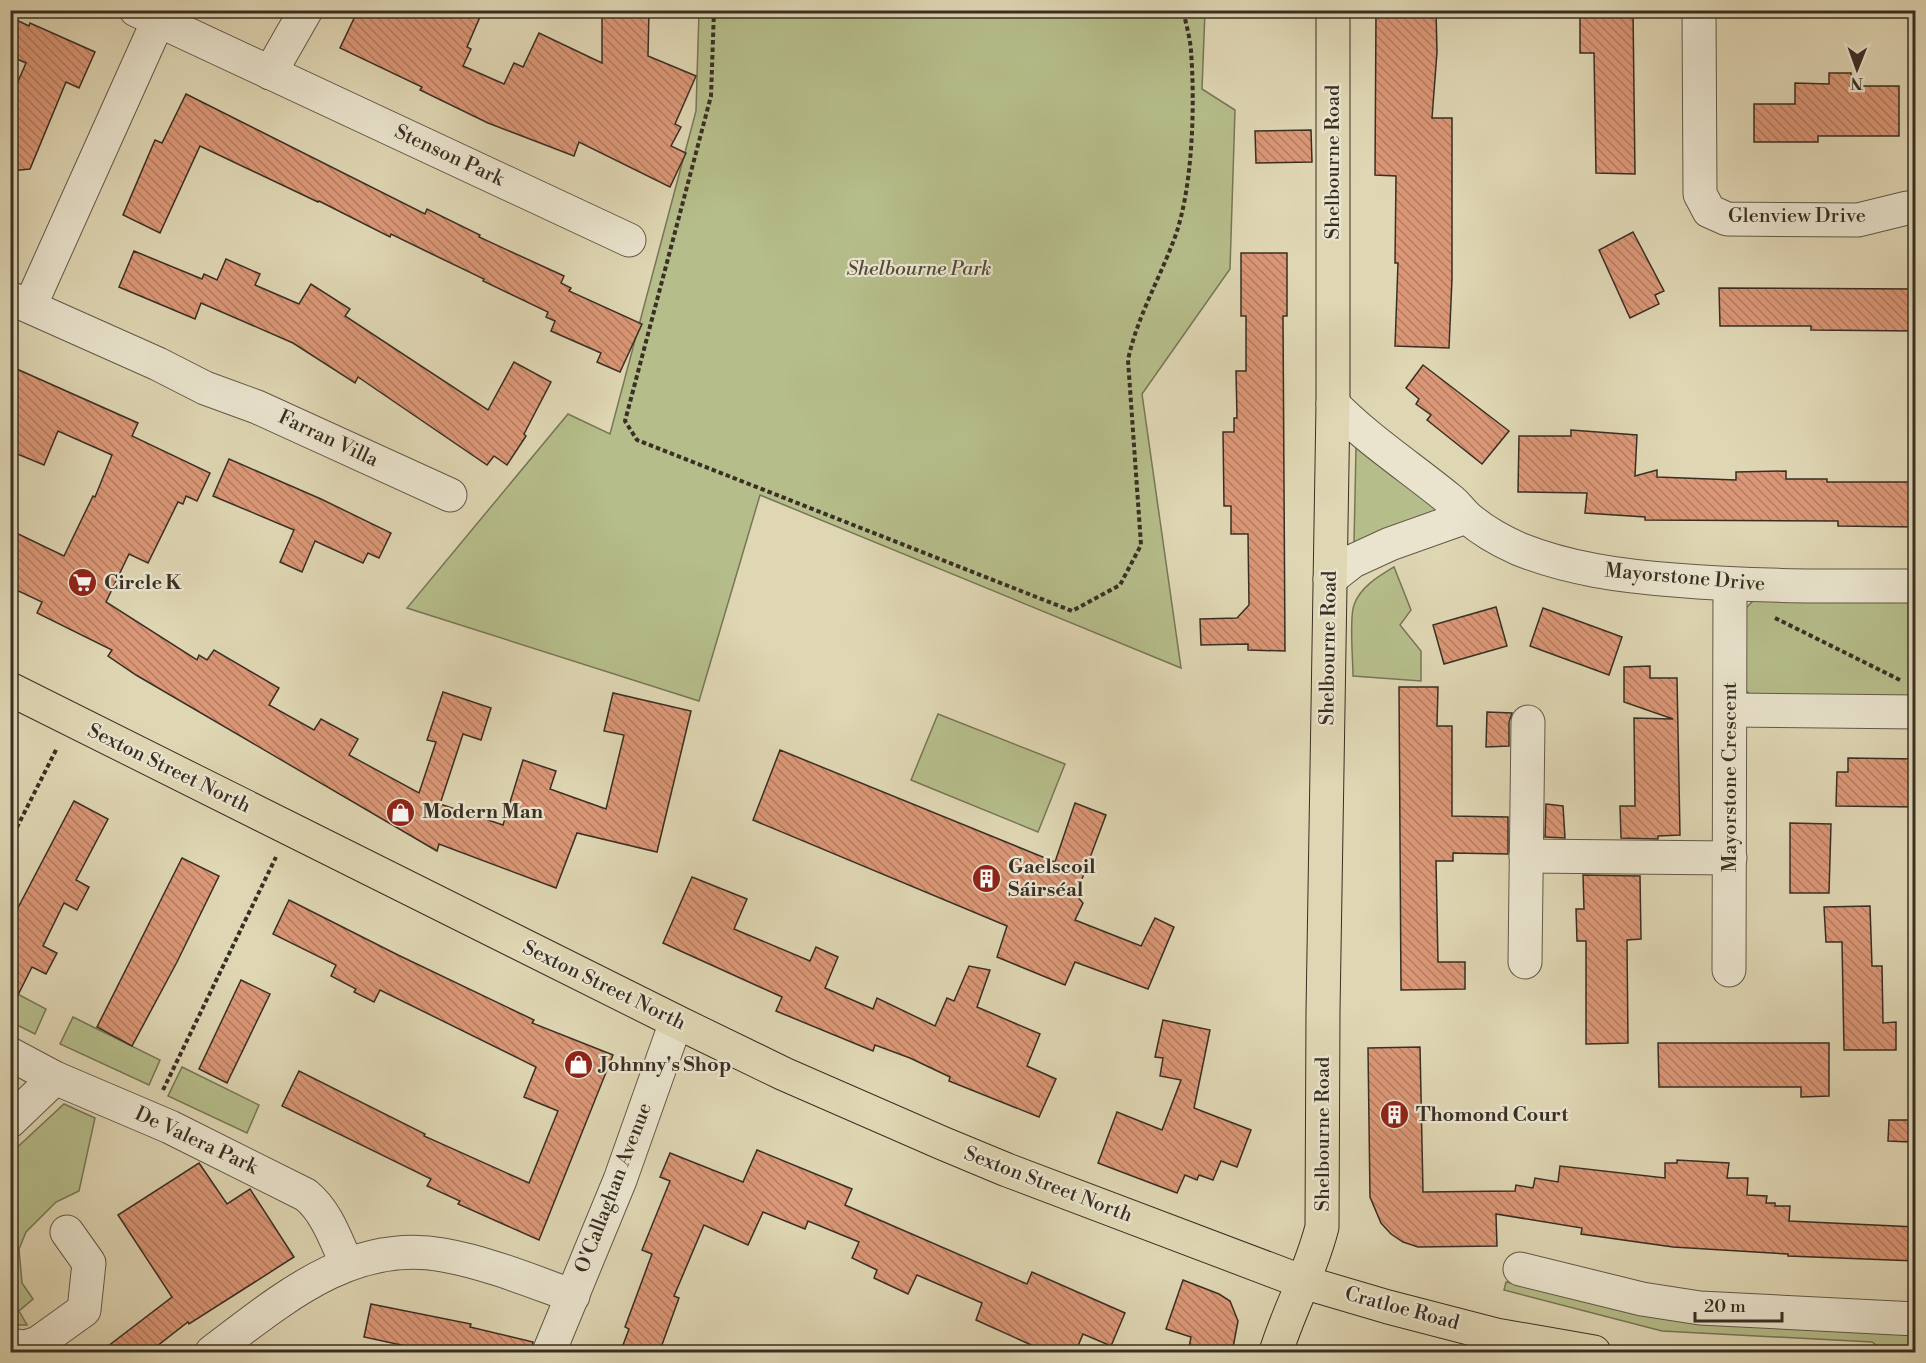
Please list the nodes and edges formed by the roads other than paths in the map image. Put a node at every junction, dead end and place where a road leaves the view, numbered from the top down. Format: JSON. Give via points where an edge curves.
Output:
{"nodes":[{"id":1,"x":306,"y":10,"type":"edge"},
{"id":2,"x":1333,"y":10,"type":"edge"},
{"id":3,"x":1699,"y":10,"type":"edge"},
{"id":4,"x":147,"y":16,"type":"edge"},
{"id":5,"x":270,"y":73,"type":"junction"},
{"id":6,"x":1907,"y":208,"type":"dead end"},
{"id":7,"x":629,"y":240,"type":"dead end"},
{"id":8,"x":20,"y":302,"type":"edge"},
{"id":9,"x":205,"y":388,"type":"joint"},
{"id":10,"x":1333,"y":404,"type":"junction"},
{"id":11,"x":450,"y":495,"type":"dead end"},
{"id":12,"x":1466,"y":517,"type":"junction"},
{"id":13,"x":1330,"y":579,"type":"junction"},
{"id":14,"x":1916,"y":586,"type":"edge"},
{"id":15,"x":1731,"y":591,"type":"junction"},
{"id":16,"x":10,"y":689,"type":"edge"},
{"id":17,"x":1910,"y":697,"type":"edge"},
{"id":18,"x":1731,"y":710,"type":"junction"},
{"id":19,"x":1528,"y":722,"type":"dead end"},
{"id":20,"x":1526,"y":856,"type":"junction"},
{"id":21,"x":1730,"y":858,"type":"junction"},
{"id":22,"x":1525,"y":962,"type":"dead end"},
{"id":23,"x":1729,"y":970,"type":"dead end"},
{"id":24,"x":676,"y":1022,"type":"junction"},
{"id":25,"x":10,"y":1054,"type":"edge"},
{"id":26,"x":55,"y":1078,"type":"junction"},
{"id":27,"x":10,"y":1121,"type":"edge"},
{"id":28,"x":67,"y":1232,"type":"dead end"},
{"id":29,"x":1214,"y":1248,"type":"joint"},
{"id":30,"x":347,"y":1264,"type":"junction"},
{"id":31,"x":1520,"y":1269,"type":"dead end"},
{"id":32,"x":1303,"y":1282,"type":"junction"},
{"id":33,"x":573,"y":1296,"type":"junction"},
{"id":34,"x":1916,"y":1319,"type":"edge"},
{"id":35,"x":10,"y":1344,"type":"edge"},
{"id":36,"x":1496,"y":1344,"type":"edge"},
{"id":37,"x":212,"y":1353,"type":"edge"},
{"id":38,"x":549,"y":1353,"type":"edge"},
{"id":39,"x":1276,"y":1353,"type":"edge"},
{"id":40,"x":1594,"y":1353,"type":"edge"}],
"edges":[{"from":1,"to":5,"type":"street"},
{"from":2,"to":10,"type":"main road","name":"Shelbourne Road"},
{"from":3,"to":6,"type":"street","name":"Glenview Drive","via":[[1700,194],[1709,211],[1727,219],[1858,220]]},
{"from":4,"to":5,"type":"street","name":"Stenson Park"},
{"from":4,"to":8,"type":"street","name":"Stenson Park"},
{"from":5,"to":7,"type":"street","name":"Stenson Park"},
{"from":8,"to":9,"type":"street","name":"Stenson Park"},
{"from":9,"to":11,"type":"street","name":"Farran Villa","via":[[257,407]]},
{"from":10,"to":12,"type":"street","name":"Mayorstone Drive","via":[[1372,440],[1451,500]]},
{"from":10,"to":13,"type":"main road","name":"Shelbourne Road"},
{"from":12,"to":13,"type":"street","via":[[1390,544],[1360,558]]},
{"from":12,"to":15,"type":"street","name":"Mayorstone Drive","via":[[1519,549],[1584,570]]},
{"from":13,"to":32,"type":"main road","name":"Shelbourne Road","via":[[1322,1227]]},
{"from":14,"to":15,"type":"street","name":"Mayorstone Drive"},
{"from":15,"to":18,"type":"street","name":"Mayorstone Crescent"},
{"from":16,"to":24,"type":"main road","name":"Sexton Street North"},
{"from":17,"to":18,"type":"street"},
{"from":18,"to":21,"type":"street","name":"Mayorstone Crescent"},
{"from":19,"to":20,"type":"street"},
{"from":20,"to":21,"type":"street"},
{"from":20,"to":22,"type":"street"},
{"from":21,"to":23,"type":"street","name":"Mayorstone Crescent"},
{"from":24,"to":29,"type":"main road","name":"Sexton Street North","via":[[914,1132]]},
{"from":24,"to":33,"type":"street","name":"O'Callaghan Avenue"},
{"from":25,"to":26,"type":"street","name":"De Valera Park"},
{"from":26,"to":27,"type":"street"},
{"from":26,"to":30,"type":"street","name":"De Valera Park","via":[[149,1118],[306,1195],[316,1203]]},
{"from":28,"to":35,"type":"street","via":[[88,1263],[84,1310],[38,1343],[25,1347]]},
{"from":29,"to":32,"type":"main road","name":"Cratloe Road"},
{"from":30,"to":33,"type":"street","via":[[383,1255],[442,1254]]},
{"from":30,"to":37,"type":"street","via":[[283,1299]]},
{"from":31,"to":34,"type":"street","via":[[1642,1299],[1700,1308]]},
{"from":32,"to":36,"type":"main road","name":"Cratloe Road"},
{"from":32,"to":39,"type":"main road","name":"Shelbourne Road"},
{"from":33,"to":38,"type":"street","name":"O'Callaghan Avenue"},
{"from":36,"to":40,"type":"main road","name":"Cratloe Road"}]}
